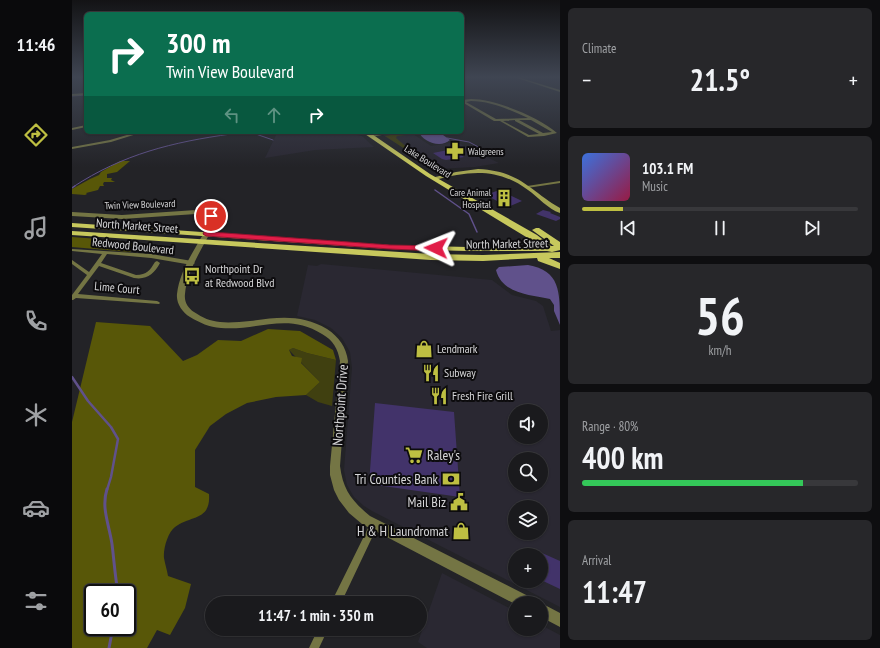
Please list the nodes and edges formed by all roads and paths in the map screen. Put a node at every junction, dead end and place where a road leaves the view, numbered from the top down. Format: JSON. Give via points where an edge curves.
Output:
{"nodes":[{"id":1,"x":472,"y":106,"type":"edge"},
{"id":2,"x":497,"y":106,"type":"edge"},
{"id":3,"x":530,"y":119,"type":"junction"},
{"id":4,"x":501,"y":120,"type":"junction"},
{"id":5,"x":516,"y":120,"type":"junction"},
{"id":6,"x":84,"y":126,"type":"edge"},
{"id":7,"x":72,"y":129,"type":"edge"},
{"id":8,"x":134,"y":134,"type":"edge"},
{"id":9,"x":372,"y":135,"type":"edge"},
{"id":10,"x":544,"y":136,"type":"junction"},
{"id":11,"x":72,"y":148,"type":"edge"},
{"id":12,"x":437,"y":178,"type":"junction"},
{"id":13,"x":560,"y":182,"type":"edge"},
{"id":14,"x":527,"y":187,"type":"junction"},
{"id":15,"x":560,"y":211,"type":"edge"},
{"id":16,"x":72,"y":214,"type":"edge"},
{"id":17,"x":72,"y":225,"type":"edge"},
{"id":18,"x":525,"y":231,"type":"junction"},
{"id":19,"x":72,"y":233,"type":"edge"},
{"id":20,"x":205,"y":238,"type":"junction"},
{"id":21,"x":550,"y":248,"type":"junction"},
{"id":22,"x":510,"y":249,"type":"junction"},
{"id":23,"x":72,"y":250,"type":"edge"},
{"id":24,"x":106,"y":252,"type":"junction"},
{"id":25,"x":559,"y":253,"type":"edge"},
{"id":26,"x":483,"y":258,"type":"junction"},
{"id":27,"x":72,"y":262,"type":"edge"},
{"id":28,"x":157,"y":263,"type":"dead end"},
{"id":29,"x":192,"y":263,"type":"junction"},
{"id":30,"x":98,"y":264,"type":"junction"},
{"id":31,"x":560,"y":266,"type":"edge"},
{"id":32,"x":90,"y":274,"type":"junction"},
{"id":33,"x":73,"y":297,"type":"edge"},
{"id":34,"x":157,"y":303,"type":"dead end"},
{"id":35,"x":374,"y":525,"type":"junction"},
{"id":36,"x":339,"y":596,"type":"edge"},
{"id":37,"x":513,"y":596,"type":"edge"},
{"id":38,"x":548,"y":614,"type":"edge"},
{"id":39,"x":560,"y":620,"type":"edge"},
{"id":40,"x":320,"y":636,"type":"edge"},
{"id":41,"x":314,"y":648,"type":"edge"}],
"edges":[{"from":1,"to":4,"type":"street","via":[[495,120]]},
{"from":2,"to":3,"type":"street"},
{"from":3,"to":5,"type":"street"},
{"from":3,"to":10,"type":"street","via":[[555,133]]},
{"from":4,"to":5,"type":"street"},
{"from":4,"to":10,"type":"street","via":[[527,135]]},
{"from":5,"to":10,"type":"street"},
{"from":6,"to":7,"type":"street"},
{"from":8,"to":11,"type":"street"},
{"from":9,"to":12,"type":"main road","name":"Lake Boulevard"},
{"from":12,"to":14,"type":"main road","via":[[465,171],[491,172],[510,177]]},
{"from":12,"to":18,"type":"main road","name":"Lake Boulevard"},
{"from":12,"to":25,"type":"main road","name":"Lake Boulevard","via":[[526,224]]},
{"from":13,"to":14,"type":"street"},
{"from":14,"to":15,"type":"main road"},
{"from":16,"to":20,"type":"street","name":"Twin View Boulevard","via":[[122,217],[201,212],[213,220]]},
{"from":17,"to":20,"type":"main road","name":"North Market Street"},
{"from":18,"to":21,"type":"main road","name":"Lake Boulevard"},
{"from":18,"to":22,"type":"main road","via":[[532,240],[528,246]]},
{"from":19,"to":20,"type":"main road","name":"North Market Street"},
{"from":20,"to":22,"type":"main road","name":"North Market Street","via":[[390,247]]},
{"from":20,"to":26,"type":"main road","name":"North Market Street","via":[[393,255]]},
{"from":20,"to":29,"type":"street","name":"Northpoint Drive"},
{"from":21,"to":22,"type":"main road","name":"North Market Street"},
{"from":21,"to":25,"type":"main road","name":"Lake Boulevard"},
{"from":23,"to":24,"type":"street","name":"Redwood Boulevard"},
{"from":24,"to":29,"type":"street","name":"Redwood Boulevard"},
{"from":24,"to":30,"type":"street"},
{"from":25,"to":26,"type":"main road","name":"North Market Street"},
{"from":26,"to":31,"type":"main road","via":[[543,259]]},
{"from":27,"to":32,"type":"street"},
{"from":28,"to":30,"type":"street","via":[[151,273],[142,277]]},
{"from":29,"to":35,"type":"street","name":"Northpoint Drive","via":[[183,284],[181,299],[186,309],[199,319],[210,324],[225,325],[296,320],[323,330],[339,345],[343,353],[344,366],[335,466],[336,481],[340,493],[350,507]]},
{"from":30,"to":32,"type":"street"},
{"from":32,"to":33,"type":"street"},
{"from":33,"to":34,"type":"street","name":"Lime Court"},
{"from":35,"to":36,"type":"street"},
{"from":35,"to":37,"type":"street","name":"Northpoint Drive"},
{"from":38,"to":39,"type":"street"},
{"from":40,"to":41,"type":"street"}]}
